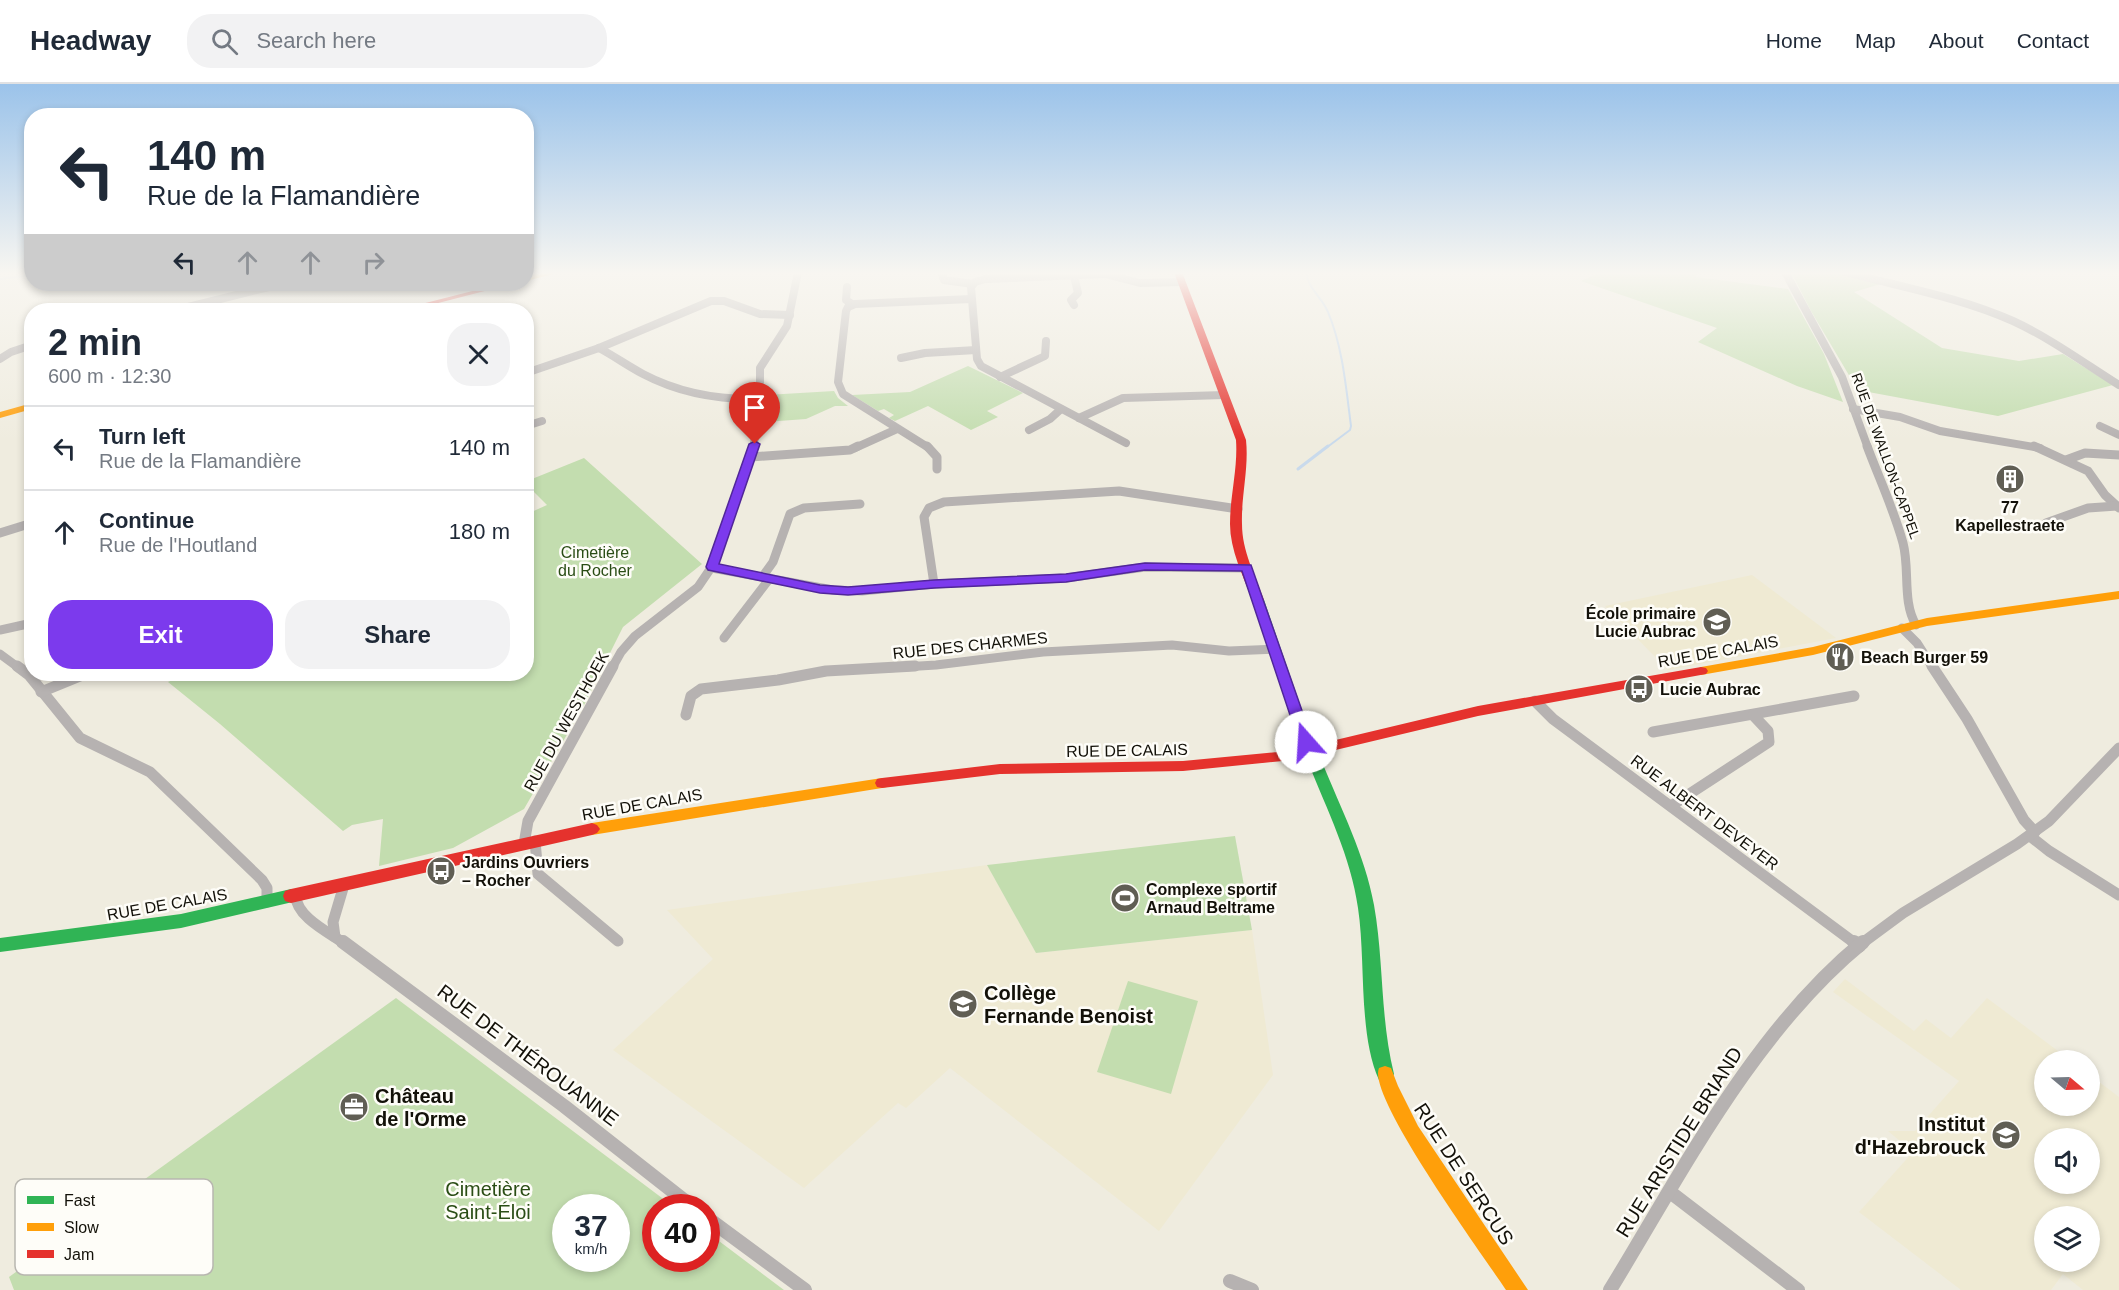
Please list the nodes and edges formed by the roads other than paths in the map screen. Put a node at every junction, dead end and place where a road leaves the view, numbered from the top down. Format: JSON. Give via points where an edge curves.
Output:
{"nodes":[{"id":1,"x":643,"y":328,"type":"edge"},
{"id":2,"x":786,"y":328,"type":"edge"},
{"id":3,"x":844,"y":328,"type":"edge"},
{"id":4,"x":974,"y":328,"type":"edge"},
{"id":5,"x":1199,"y":328,"type":"edge"},
{"id":6,"x":1816,"y":328,"type":"edge"},
{"id":7,"x":2027,"y":328,"type":"edge"},
{"id":8,"x":1046,"y":341,"type":"dead end"},
{"id":9,"x":24,"y":348,"type":"edge"},
{"id":10,"x":599,"y":348,"type":"junction"},
{"id":11,"x":976,"y":350,"type":"junction"},
{"id":12,"x":901,"y":358,"type":"dead end"},
{"id":13,"x":0,"y":359,"type":"edge"},
{"id":14,"x":534,"y":370,"type":"edge"},
{"id":15,"x":1000,"y":377,"type":"junction"},
{"id":16,"x":2119,"y":385,"type":"edge"},
{"id":17,"x":1224,"y":395,"type":"junction"},
{"id":18,"x":760,"y":399,"type":"junction"},
{"id":19,"x":24,"y":408,"type":"edge"},
{"id":20,"x":1061,"y":409,"type":"junction"},
{"id":21,"x":1853,"y":409,"type":"junction"},
{"id":22,"x":0,"y":414,"type":"edge"},
{"id":23,"x":1079,"y":418,"type":"junction"},
{"id":24,"x":542,"y":421,"type":"dead end"},
{"id":25,"x":534,"y":424,"type":"edge"},
{"id":26,"x":2100,"y":426,"type":"dead end"},
{"id":27,"x":897,"y":429,"type":"junction"},
{"id":28,"x":1029,"y":430,"type":"dead end"},
{"id":29,"x":2119,"y":435,"type":"edge"},
{"id":30,"x":1126,"y":443,"type":"dead end"},
{"id":31,"x":2119,"y":455,"type":"edge"},
{"id":32,"x":751,"y":457,"type":"junction"},
{"id":33,"x":2066,"y":460,"type":"junction"},
{"id":34,"x":937,"y":469,"type":"dead end"},
{"id":35,"x":860,"y":504,"type":"dead end"},
{"id":36,"x":2118,"y":507,"type":"edge"},
{"id":37,"x":1238,"y":509,"type":"junction"},
{"id":38,"x":2046,"y":523,"type":"dead end"},
{"id":39,"x":24,"y":526,"type":"edge"},
{"id":40,"x":0,"y":533,"type":"edge"},
{"id":41,"x":712,"y":567,"type":"junction"},
{"id":42,"x":1247,"y":568,"type":"junction"},
{"id":43,"x":767,"y":577,"type":"junction"},
{"id":44,"x":934,"y":584,"type":"junction"},
{"id":45,"x":2119,"y":595,"type":"edge"},
{"id":46,"x":1916,"y":624,"type":"junction"},
{"id":47,"x":24,"y":625,"type":"edge"},
{"id":48,"x":1902,"y":628,"type":"junction"},
{"id":49,"x":0,"y":630,"type":"edge"},
{"id":50,"x":724,"y":638,"type":"dead end"},
{"id":51,"x":1275,"y":649,"type":"junction"},
{"id":52,"x":0,"y":654,"type":"edge"},
{"id":53,"x":24,"y":671,"type":"edge"},
{"id":54,"x":33,"y":681,"type":"edge"},
{"id":55,"x":68,"y":681,"type":"edge"},
{"id":56,"x":41,"y":692,"type":"junction"},
{"id":57,"x":1854,"y":696,"type":"dead end"},
{"id":58,"x":1535,"y":701,"type":"junction"},
{"id":59,"x":686,"y":715,"type":"dead end"},
{"id":60,"x":1753,"y":715,"type":"junction"},
{"id":61,"x":1653,"y":732,"type":"dead end"},
{"id":62,"x":1306,"y":742,"type":"junction"},
{"id":63,"x":1323,"y":748,"type":"junction"},
{"id":64,"x":2119,"y":748,"type":"edge"},
{"id":65,"x":1298,"y":755,"type":"junction"},
{"id":66,"x":1315,"y":762,"type":"junction"},
{"id":67,"x":1671,"y":806,"type":"junction"},
{"id":68,"x":2033,"y":834,"type":"junction"},
{"id":69,"x":530,"y":843,"type":"junction"},
{"id":70,"x":344,"y":885,"type":"junction"},
{"id":71,"x":2119,"y":895,"type":"edge"},
{"id":72,"x":296,"y":896,"type":"junction"},
{"id":73,"x":267,"y":902,"type":"junction"},
{"id":74,"x":336,"y":937,"type":"junction"},
{"id":75,"x":618,"y":941,"type":"dead end"},
{"id":76,"x":0,"y":945,"type":"edge"},
{"id":77,"x":1858,"y":946,"type":"junction"},
{"id":78,"x":1670,"y":1192,"type":"junction"},
{"id":79,"x":676,"y":1194,"type":"edge"},
{"id":80,"x":720,"y":1227,"type":"edge"},
{"id":81,"x":1230,"y":1281,"type":"dead end"},
{"id":82,"x":805,"y":1290,"type":"edge"},
{"id":83,"x":1252,"y":1290,"type":"edge"},
{"id":84,"x":1518,"y":1290,"type":"edge"},
{"id":85,"x":1610,"y":1290,"type":"edge"},
{"id":86,"x":1798,"y":1290,"type":"edge"}],
"edges":[{"from":1,"to":10,"type":"street"},
{"from":2,"to":18,"type":"street","name":"RUE DU WESTHOEK","via":[[760,368]]},
{"from":3,"to":27,"type":"street","via":[[840,389],[847,398]]},
{"from":4,"to":11,"type":"street"},
{"from":5,"to":17,"type":"street"},
{"from":6,"to":21,"type":"street","name":"RUE DE WALLON-CAPPEL","via":[[1837,367]]},
{"from":7,"to":16,"type":"street"},
{"from":8,"to":15,"type":"street","via":[[1045,356]]},
{"from":9,"to":13,"type":"street"},
{"from":10,"to":14,"type":"street"},
{"from":10,"to":18,"type":"street","via":[[651,378],[684,390]]},
{"from":11,"to":12,"type":"street"},
{"from":11,"to":15,"type":"street","via":[[981,366]]},
{"from":15,"to":20,"type":"street"},
{"from":17,"to":23,"type":"street","via":[[1123,398]]},
{"from":17,"to":37,"type":"street","via":[[1243,453]]},
{"from":18,"to":32,"type":"street","name":"RUE DU WESTHOEK"},
{"from":19,"to":22,"type":"street"},
{"from":20,"to":23,"type":"street"},
{"from":20,"to":28,"type":"street"},
{"from":21,"to":33,"type":"street","via":[[1900,417],[1941,431],[2030,444]]},
{"from":21,"to":46,"type":"street","name":"RUE DE WALLON-CAPPEL","via":[[1903,543],[1910,615]]},
{"from":23,"to":30,"type":"street"},
{"from":24,"to":25,"type":"street"},
{"from":26,"to":29,"type":"street"},
{"from":27,"to":32,"type":"street","via":[[850,450]]},
{"from":27,"to":34,"type":"street","via":[[933,452]]},
{"from":31,"to":33,"type":"street","via":[[2085,453]]},
{"from":32,"to":41,"type":"street","name":"RUE DU WESTHOEK"},
{"from":33,"to":36,"type":"street","via":[[2091,473]]},
{"from":35,"to":43,"type":"street","via":[[804,508],[790,514]]},
{"from":36,"to":38,"type":"street","via":[[2088,508]]},
{"from":37,"to":42,"type":"street","via":[[1236,531]]},
{"from":37,"to":44,"type":"street","via":[[1119,491],[940,503],[929,508],[924,517]]},
{"from":39,"to":40,"type":"street"},
{"from":41,"to":43,"type":"street"},
{"from":41,"to":69,"type":"street","name":"RUE DU WESTHOEK","via":[[693,592],[635,636],[621,652],[528,821]]},
{"from":42,"to":44,"type":"street","via":[[1145,567],[1066,578]]},
{"from":42,"to":51,"type":"street"},
{"from":43,"to":44,"type":"street","via":[[840,591]]},
{"from":43,"to":50,"type":"street"},
{"from":45,"to":46,"type":"street","name":"RUE DE CALAIS"},
{"from":46,"to":48,"type":"street","name":"RUE DE CALAIS"},
{"from":47,"to":49,"type":"street"},
{"from":48,"to":58,"type":"street","name":"RUE DE CALAIS","via":[[1813,651]]},
{"from":48,"to":68,"type":"street","via":[[1917,643],[1967,719]]},
{"from":51,"to":59,"type":"street","name":"RUE DES CHARMES","via":[[1229,651],[1156,645],[826,671],[701,689],[689,699]]},
{"from":51,"to":62,"type":"street"},
{"from":52,"to":53,"type":"street"},
{"from":54,"to":56,"type":"street"},
{"from":55,"to":56,"type":"street"},
{"from":56,"to":73,"type":"street","via":[[80,738],[150,772],[262,880],[267,888]]},
{"from":57,"to":60,"type":"street"},
{"from":58,"to":63,"type":"street","name":"RUE DE CALAIS"},
{"from":58,"to":67,"type":"street","name":"RUE ALBERT DEVEYER"},
{"from":60,"to":61,"type":"street"},
{"from":60,"to":67,"type":"street","via":[[1768,731],[1769,742]]},
{"from":62,"to":63,"type":"street"},
{"from":62,"to":65,"type":"street","via":[[1298,747]]},
{"from":63,"to":66,"type":"street","via":[[1324,758]]},
{"from":64,"to":68,"type":"street","name":"RUE ARISTIDE BRIAND"},
{"from":65,"to":66,"type":"street"},
{"from":65,"to":69,"type":"street","name":"RUE DE CALAIS","via":[[1183,766],[1029,768],[946,774],[670,815]]},
{"from":66,"to":84,"type":"street","name":"RUE DE SERCUS","via":[[1356,865],[1366,903],[1373,952],[1377,1047],[1389,1089],[1411,1132]]},
{"from":67,"to":77,"type":"street","name":"RUE ALBERT DEVEYER"},
{"from":68,"to":71,"type":"street","via":[[2052,853]]},
{"from":68,"to":77,"type":"street","name":"RUE ARISTIDE BRIAND","via":[[1945,884]]},
{"from":69,"to":70,"type":"street","name":"RUE DE CALAIS"},
{"from":69,"to":75,"type":"street","name":"RUE DU WESTHOEK","via":[[538,874]]},
{"from":70,"to":72,"type":"street","name":"RUE DE CALAIS"},
{"from":70,"to":74,"type":"street","via":[[333,922]]},
{"from":72,"to":73,"type":"street","name":"RUE DE CALAIS"},
{"from":72,"to":74,"type":"street","name":"RUE DE THÉROUANNE","via":[[302,912]]},
{"from":73,"to":76,"type":"street","name":"RUE DE CALAIS","via":[[145,927]]},
{"from":74,"to":79,"type":"street","name":"RUE DE THÉROUANNE"},
{"from":77,"to":78,"type":"street","name":"RUE ARISTIDE BRIAND","via":[[1796,1009],[1761,1052]]},
{"from":78,"to":85,"type":"street","name":"RUE ARISTIDE BRIAND"},
{"from":78,"to":86,"type":"street"},
{"from":80,"to":82,"type":"street"},
{"from":81,"to":83,"type":"street"}]}
